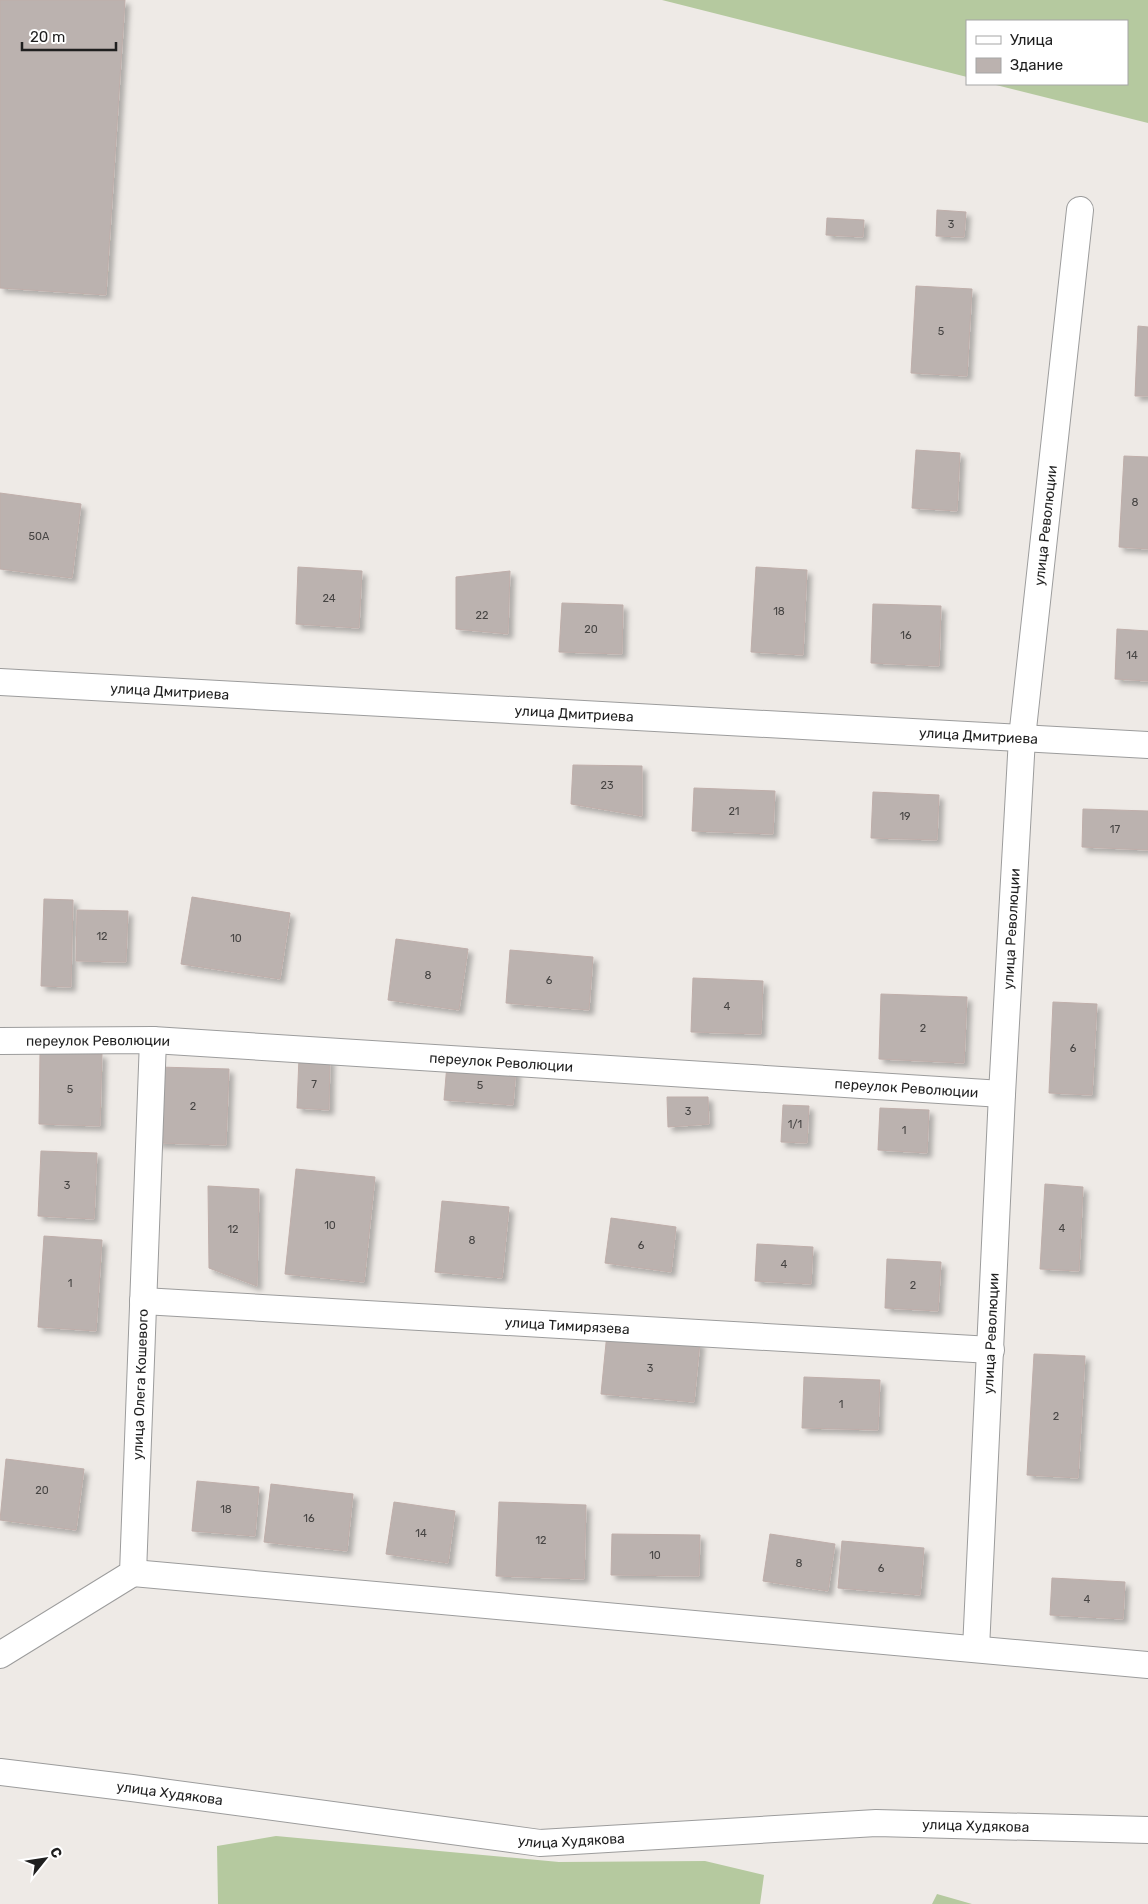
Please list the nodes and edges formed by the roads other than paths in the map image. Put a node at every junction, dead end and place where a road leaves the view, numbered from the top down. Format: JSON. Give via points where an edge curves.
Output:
{"nodes":[{"id":1,"x":1080,"y":210,"type":"dead end"},
{"id":2,"x":0,"y":682,"type":"edge"},
{"id":3,"x":1022,"y":738,"type":"junction"},
{"id":4,"x":1148,"y":745,"type":"edge"},
{"id":5,"x":153,"y":1040,"type":"junction"},
{"id":6,"x":0,"y":1041,"type":"edge"},
{"id":7,"x":1002,"y":1094,"type":"junction"},
{"id":8,"x":143,"y":1301,"type":"junction"},
{"id":9,"x":991,"y":1350,"type":"junction"},
{"id":10,"x":133,"y":1573,"type":"junction"},
{"id":11,"x":976,"y":1649,"type":"junction"},
{"id":12,"x":0,"y":1655,"type":"edge"},
{"id":13,"x":1148,"y":1665,"type":"edge"},
{"id":14,"x":0,"y":1772,"type":"edge"},
{"id":15,"x":1148,"y":1830,"type":"edge"}],
"edges":[{"from":1,"to":3,"type":"street","name":"улица Революции"},
{"from":2,"to":3,"type":"street","name":"улица Дмитриева"},
{"from":3,"to":4,"type":"street","name":"улица Дмитриева"},
{"from":3,"to":7,"type":"street","name":"улица Революции"},
{"from":5,"to":6,"type":"street","name":"переулок Революции"},
{"from":5,"to":7,"type":"street","name":"переулок Революции"},
{"from":5,"to":8,"type":"street","name":"улица Олега Кошевого"},
{"from":7,"to":9,"type":"street","name":"улица Революции"},
{"from":8,"to":9,"type":"street","name":"улица Тимирязева"},
{"from":8,"to":10,"type":"street","name":"улица Олега Кошевого"},
{"from":9,"to":11,"type":"street","name":"улица Революции"},
{"from":10,"to":11,"type":"street"},
{"from":10,"to":12,"type":"street"},
{"from":11,"to":13,"type":"street"},
{"from":14,"to":15,"type":"street","name":"улица Худякова","via":[[540,1843],[876,1823]]}]}
